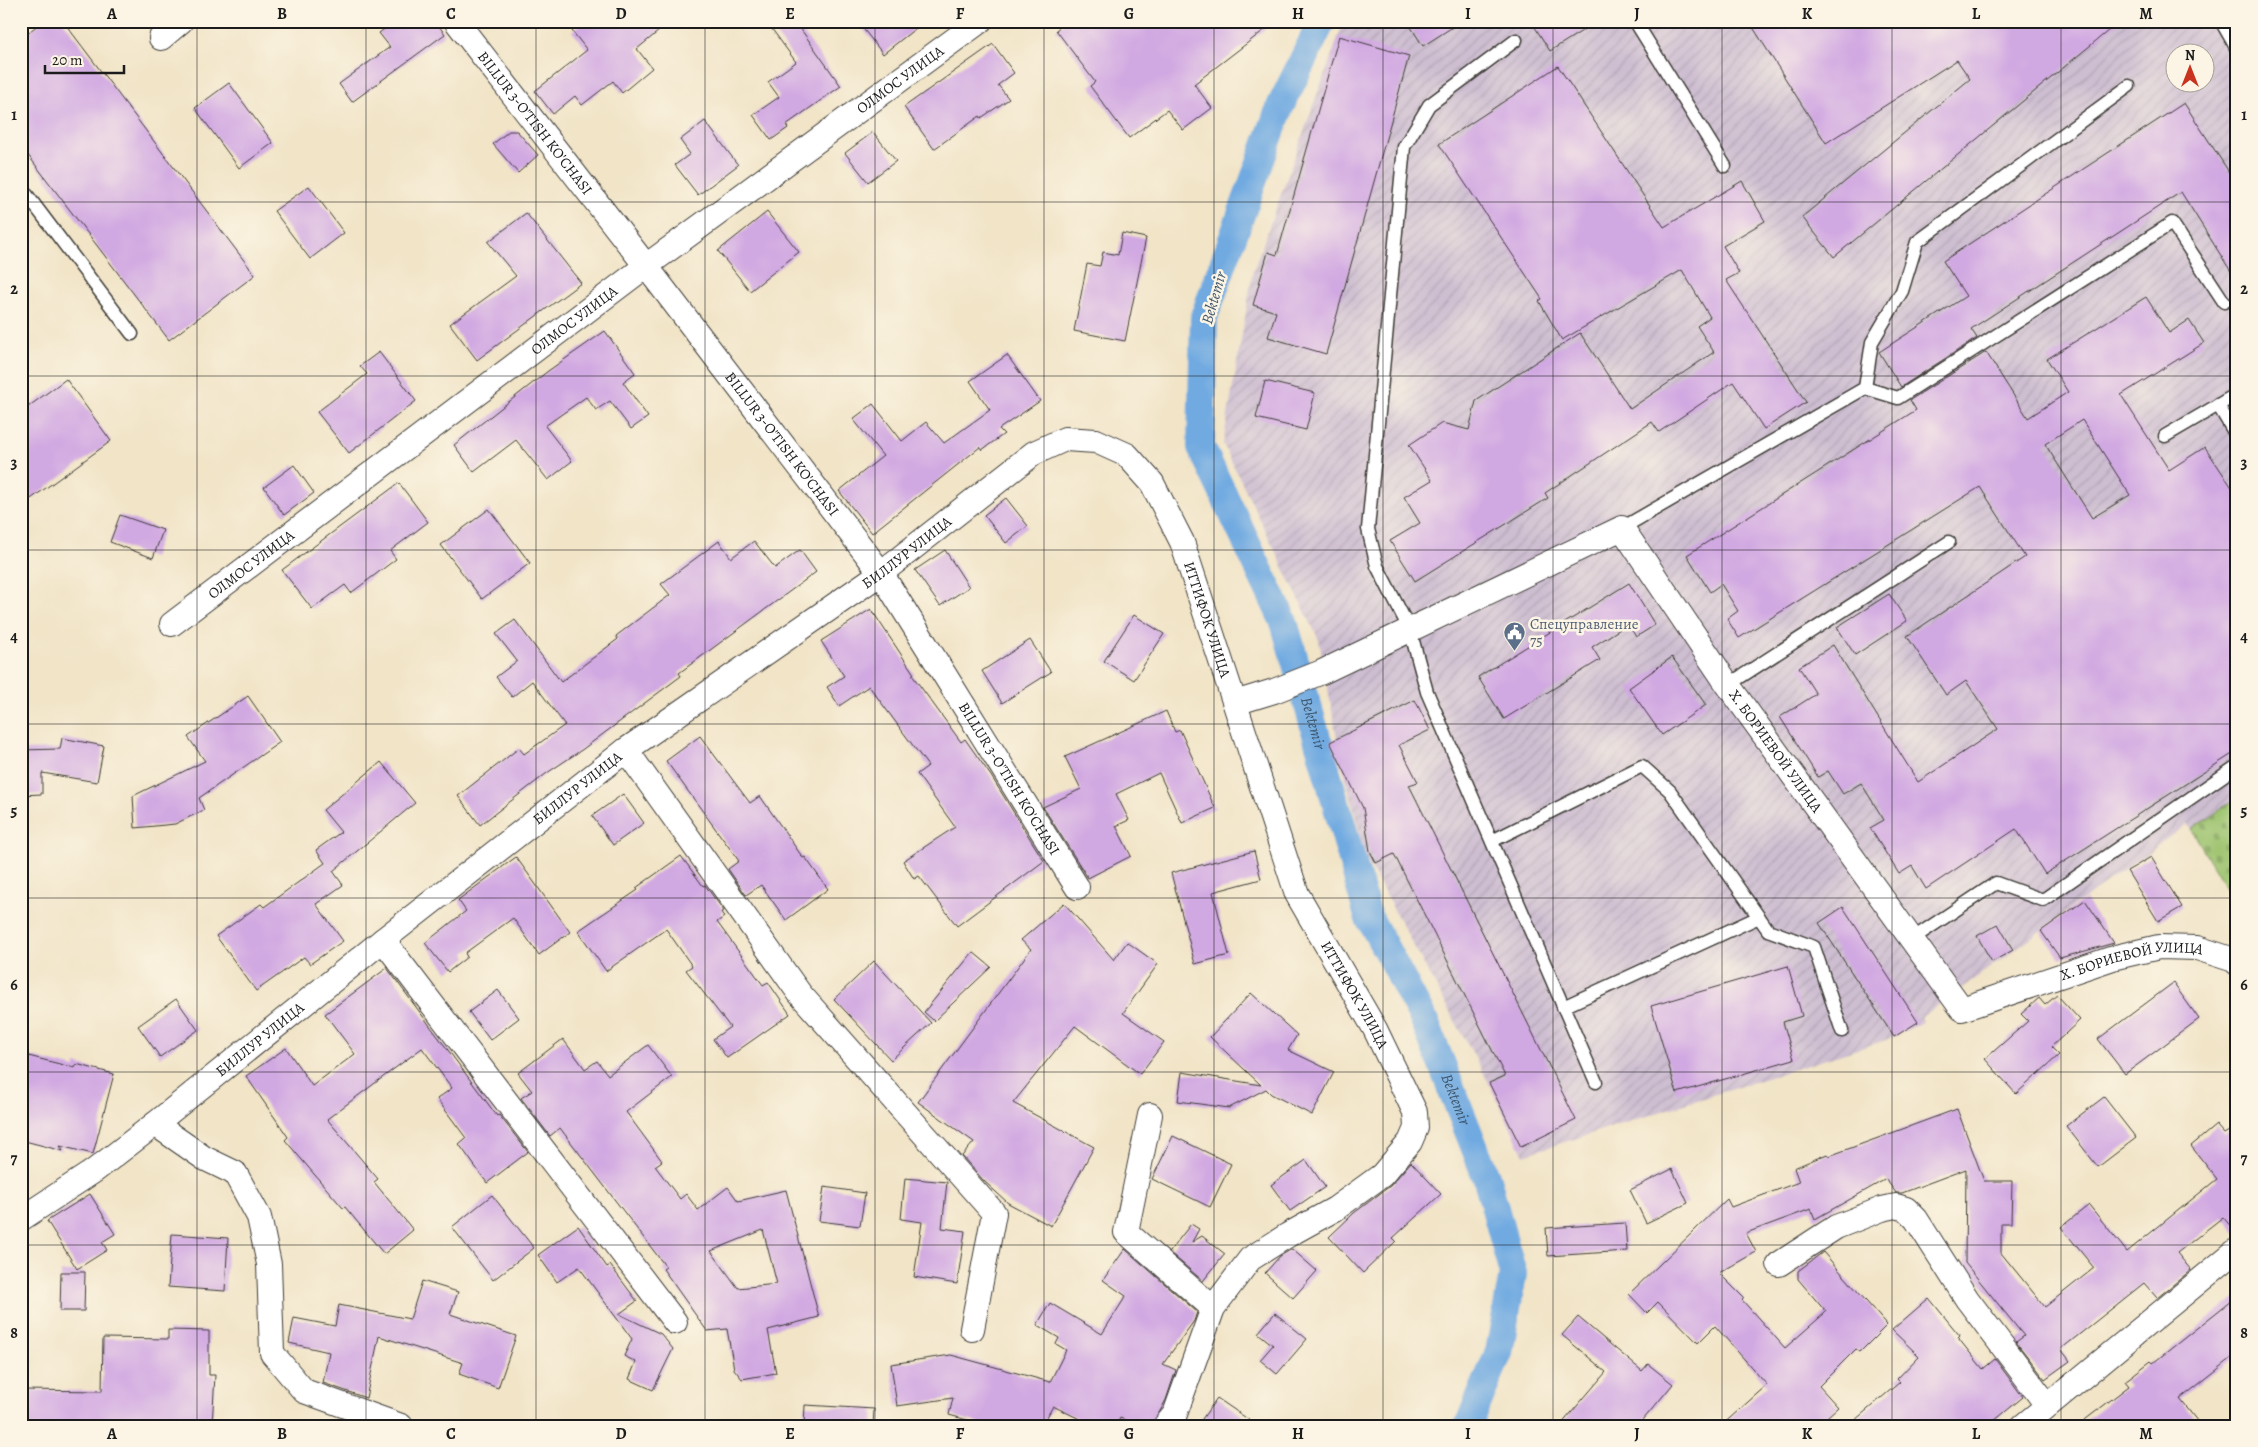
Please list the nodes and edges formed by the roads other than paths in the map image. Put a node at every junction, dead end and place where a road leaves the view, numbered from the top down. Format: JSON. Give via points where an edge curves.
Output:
{"nodes":[{"id":1,"x":181,"y":21,"type":"edge"},
{"id":2,"x":456,"y":21,"type":"edge"},
{"id":3,"x":980,"y":21,"type":"edge"},
{"id":4,"x":1634,"y":21,"type":"edge"},
{"id":5,"x":2221,"y":21,"type":"edge"},
{"id":6,"x":161,"y":38,"type":"dead end"},
{"id":7,"x":1516,"y":40,"type":"dead end"},
{"id":8,"x":2237,"y":49,"type":"edge"},
{"id":9,"x":2129,"y":86,"type":"dead end"},
{"id":10,"x":1725,"y":166,"type":"dead end"},
{"id":11,"x":21,"y":186,"type":"edge"},
{"id":12,"x":646,"y":266,"type":"junction"},
{"id":13,"x":2224,"y":302,"type":"dead end"},
{"id":14,"x":132,"y":334,"type":"dead end"},
{"id":15,"x":1865,"y":388,"type":"junction"},
{"id":16,"x":2237,"y":394,"type":"edge"},
{"id":17,"x":2218,"y":405,"type":"junction"},
{"id":18,"x":2165,"y":436,"type":"dead end"},
{"id":19,"x":2237,"y":437,"type":"edge"},
{"id":20,"x":1152,"y":483,"type":"joint"},
{"id":21,"x":1622,"y":528,"type":"junction"},
{"id":22,"x":1949,"y":542,"type":"dead end"},
{"id":23,"x":881,"y":573,"type":"junction"},
{"id":24,"x":172,"y":624,"type":"dead end"},
{"id":25,"x":1410,"y":630,"type":"junction"},
{"id":26,"x":1728,"y":685,"type":"junction"},
{"id":27,"x":1235,"y":702,"type":"junction"},
{"id":28,"x":626,"y":750,"type":"junction"},
{"id":29,"x":2237,"y":766,"type":"edge"},
{"id":30,"x":1492,"y":841,"type":"junction"},
{"id":31,"x":1077,"y":887,"type":"dead end"},
{"id":32,"x":1759,"y":917,"type":"junction"},
{"id":33,"x":383,"y":940,"type":"junction"},
{"id":34,"x":1912,"y":940,"type":"junction"},
{"id":35,"x":2237,"y":963,"type":"edge"},
{"id":36,"x":1563,"y":1007,"type":"junction"},
{"id":37,"x":1842,"y":1031,"type":"dead end"},
{"id":38,"x":1596,"y":1082,"type":"dead end"},
{"id":39,"x":1150,"y":1115,"type":"dead end"},
{"id":40,"x":155,"y":1124,"type":"junction"},
{"id":41,"x":21,"y":1219,"type":"edge"},
{"id":42,"x":2237,"y":1250,"type":"edge"},
{"id":43,"x":1779,"y":1264,"type":"dead end"},
{"id":44,"x":1213,"y":1308,"type":"junction"},
{"id":45,"x":675,"y":1322,"type":"dead end"},
{"id":46,"x":972,"y":1329,"type":"dead end"},
{"id":47,"x":2047,"y":1405,"type":"junction"},
{"id":48,"x":401,"y":1426,"type":"edge"},
{"id":49,"x":1165,"y":1426,"type":"edge"},
{"id":50,"x":2023,"y":1426,"type":"edge"}],
"edges":[{"from":1,"to":6,"type":"street"},
{"from":2,"to":12,"type":"street","name":"BILLUR 3-O'TISH KO'CHASI"},
{"from":3,"to":12,"type":"street","name":"ОЛМОС УЛИЦА"},
{"from":4,"to":10,"type":"lane"},
{"from":5,"to":8,"type":"lane"},
{"from":7,"to":25,"type":"lane","via":[[1429,105],[1404,147],[1368,529],[1376,566]]},
{"from":9,"to":15,"type":"lane","via":[[1917,242],[1902,291],[1872,342]]},
{"from":11,"to":14,"type":"lane"},
{"from":12,"to":23,"type":"street","name":"BILLUR 3-O'TISH KO'CHASI"},
{"from":12,"to":24,"type":"street","name":"ОЛМОС УЛИЦА"},
{"from":13,"to":15,"type":"lane","via":[[2172,223],[1898,398]]},
{"from":15,"to":21,"type":"lane"},
{"from":16,"to":17,"type":"lane"},
{"from":17,"to":18,"type":"lane"},
{"from":17,"to":19,"type":"lane"},
{"from":20,"to":23,"type":"street","name":"БИЛЛУР УЛИЦА","via":[[1127,456],[1096,441],[1065,439],[1034,453]]},
{"from":20,"to":27,"type":"street","name":"ИТТИФОК УЛИЦА","via":[[1182,542]]},
{"from":21,"to":25,"type":"street"},
{"from":21,"to":26,"type":"street","name":"Х. БОРИЕВОЙ УЛИЦА"},
{"from":22,"to":26,"type":"lane"},
{"from":23,"to":28,"type":"street","name":"БИЛЛУР УЛИЦА"},
{"from":23,"to":31,"type":"street","name":"BILLUR 3-O'TISH KO'CHASI"},
{"from":25,"to":27,"type":"street","via":[[1322,672]]},
{"from":25,"to":30,"type":"lane","via":[[1427,692]]},
{"from":26,"to":34,"type":"street","name":"Х. БОРИЕВОЙ УЛИЦА"},
{"from":27,"to":44,"type":"street","name":"ИТТИФОК УЛИЦА","via":[[1297,894],[1374,1029],[1415,1112],[1416,1128],[1410,1142],[1382,1175],[1336,1209],[1250,1258]]},
{"from":28,"to":33,"type":"street","name":"БИЛЛУР УЛИЦА"},
{"from":28,"to":46,"type":"street","via":[[800,994],[994,1213]]},
{"from":29,"to":34,"type":"lane","via":[[2043,900],[1996,883]]},
{"from":30,"to":32,"type":"lane","via":[[1642,766],[1670,791]]},
{"from":30,"to":36,"type":"lane"},
{"from":32,"to":36,"type":"lane"},
{"from":32,"to":37,"type":"lane","via":[[1768,930],[1814,947]]},
{"from":33,"to":40,"type":"street","name":"БИЛЛУР УЛИЦА"},
{"from":33,"to":45,"type":"street"},
{"from":34,"to":35,"type":"street","name":"Х. БОРИЕВОЙ УЛИЦА","via":[[1962,1009],[2116,957],[2159,947],[2198,948]]},
{"from":36,"to":38,"type":"lane"},
{"from":39,"to":44,"type":"street","via":[[1126,1232]]},
{"from":40,"to":41,"type":"street","name":"БИЛЛУР УЛИЦА","via":[[94,1171]]},
{"from":40,"to":48,"type":"street","via":[[204,1158],[235,1173],[259,1217],[269,1264],[272,1353],[304,1392]]},
{"from":42,"to":47,"type":"street"},
{"from":43,"to":47,"type":"street","via":[[1836,1227],[1882,1209],[1896,1206],[1906,1209],[1916,1219],[1967,1299]]},
{"from":44,"to":49,"type":"street","name":"ИТТИФОК УЛИЦА","via":[[1175,1414]]},
{"from":47,"to":50,"type":"street"}]}
